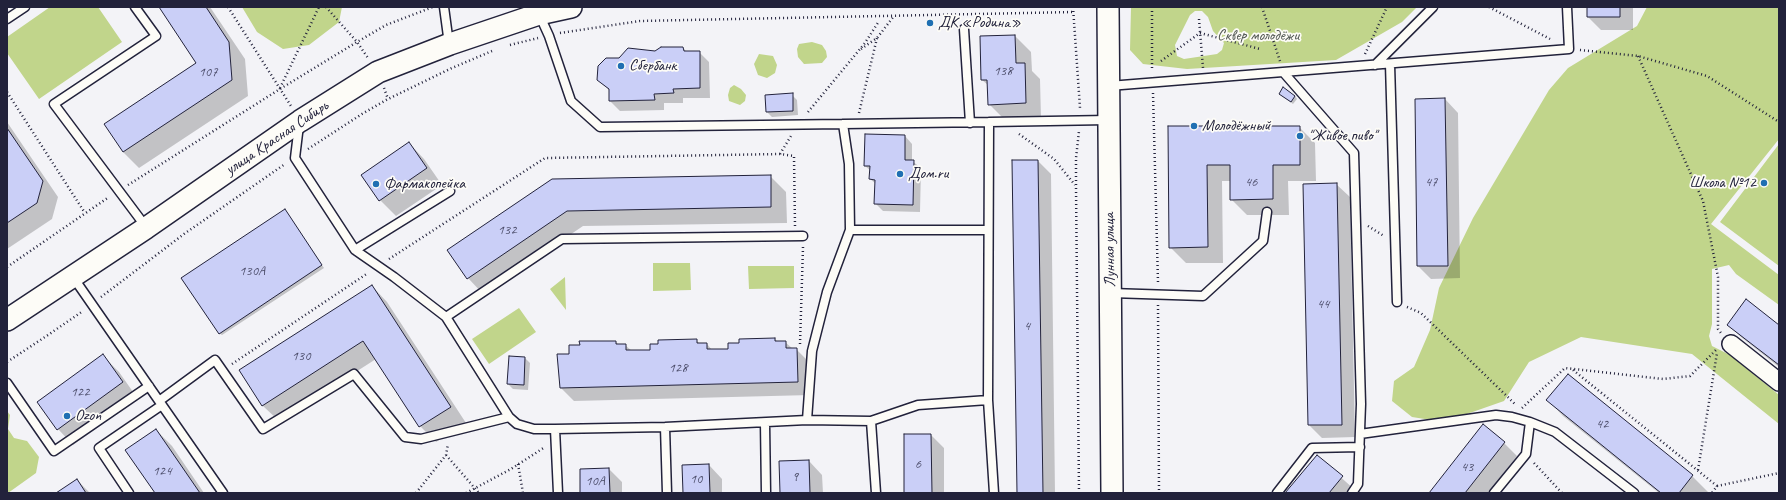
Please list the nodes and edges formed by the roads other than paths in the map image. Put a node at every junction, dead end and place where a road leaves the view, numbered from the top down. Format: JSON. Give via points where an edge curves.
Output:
{"nodes":[{"id":1,"x":25,"y":7,"type":"edge"},
{"id":2,"x":135,"y":7,"type":"edge"},
{"id":3,"x":444,"y":7,"type":"edge"},
{"id":4,"x":571,"y":7,"type":"edge"},
{"id":5,"x":1108,"y":7,"type":"edge"},
{"id":6,"x":1433,"y":7,"type":"edge"},
{"id":7,"x":1567,"y":7,"type":"edge"},
{"id":8,"x":539,"y":14,"type":"junction"},
{"id":9,"x":7,"y":19,"type":"edge"},
{"id":10,"x":964,"y":29,"type":"dead end"},
{"id":11,"x":450,"y":44,"type":"junction"},
{"id":12,"x":1390,"y":64,"type":"junction"},
{"id":13,"x":1375,"y":65,"type":"junction"},
{"id":14,"x":1284,"y":73,"type":"junction"},
{"id":15,"x":1108,"y":86,"type":"junction"},
{"id":16,"x":1108,"y":120,"type":"junction"},
{"id":17,"x":300,"y":121,"type":"junction"},
{"id":18,"x":989,"y":122,"type":"junction"},
{"id":19,"x":970,"y":123,"type":"junction"},
{"id":20,"x":843,"y":124,"type":"junction"},
{"id":21,"x":450,"y":192,"type":"dead end"},
{"id":22,"x":1267,"y":212,"type":"dead end"},
{"id":23,"x":146,"y":228,"type":"junction"},
{"id":24,"x":850,"y":230,"type":"junction"},
{"id":25,"x":988,"y":230,"type":"junction"},
{"id":26,"x":799,"y":236,"type":"road end"},
{"id":27,"x":355,"y":250,"type":"junction"},
{"id":28,"x":72,"y":276,"type":"junction"},
{"id":29,"x":1111,"y":293,"type":"junction"},
{"id":30,"x":1397,"y":302,"type":"dead end"},
{"id":31,"x":446,"y":317,"type":"junction"},
{"id":32,"x":7,"y":320,"type":"edge"},
{"id":33,"x":1731,"y":344,"type":"road end"},
{"id":34,"x":1779,"y":382,"type":"edge"},
{"id":35,"x":7,"y":384,"type":"edge"},
{"id":36,"x":149,"y":386,"type":"junction"},
{"id":37,"x":988,"y":400,"type":"junction"},
{"id":38,"x":161,"y":403,"type":"junction"},
{"id":39,"x":509,"y":417,"type":"junction"},
{"id":40,"x":807,"y":420,"type":"junction"},
{"id":41,"x":871,"y":421,"type":"junction"},
{"id":42,"x":1530,"y":422,"type":"junction"},
{"id":43,"x":765,"y":423,"type":"junction"},
{"id":44,"x":665,"y":427,"type":"junction"},
{"id":45,"x":555,"y":429,"type":"junction"},
{"id":46,"x":1360,"y":434,"type":"junction"},
{"id":47,"x":1360,"y":447,"type":"junction"},
{"id":48,"x":129,"y":493,"type":"edge"},
{"id":49,"x":223,"y":493,"type":"edge"},
{"id":50,"x":558,"y":493,"type":"edge"},
{"id":51,"x":667,"y":493,"type":"edge"},
{"id":52,"x":766,"y":493,"type":"edge"},
{"id":53,"x":876,"y":493,"type":"edge"},
{"id":54,"x":994,"y":493,"type":"edge"},
{"id":55,"x":1112,"y":493,"type":"edge"},
{"id":56,"x":1277,"y":493,"type":"edge"},
{"id":57,"x":1352,"y":493,"type":"edge"},
{"id":58,"x":1494,"y":493,"type":"edge"},
{"id":59,"x":1634,"y":493,"type":"edge"}],
"edges":[{"from":1,"to":9,"type":"lane"},
{"from":2,"to":23,"type":"lane","via":[[156,36],[54,104]]},
{"from":3,"to":11,"type":"lane"},
{"from":4,"to":8,"type":"street","name":"улица Красная Сибирь"},
{"from":5,"to":15,"type":"street","name":"Лунная улица"},
{"from":6,"to":13,"type":"lane"},
{"from":7,"to":12,"type":"lane","via":[[1569,48]]},
{"from":8,"to":11,"type":"street","name":"улица Красная Сибирь"},
{"from":8,"to":20,"type":"lane","via":[[571,101],[600,127]]},
{"from":10,"to":19,"type":"lane"},
{"from":11,"to":17,"type":"street","name":"улица Красная Сибирь","via":[[378,72]]},
{"from":12,"to":13,"type":"lane"},
{"from":12,"to":30,"type":"lane"},
{"from":13,"to":14,"type":"lane"},
{"from":14,"to":15,"type":"lane"},
{"from":14,"to":46,"type":"lane","via":[[1354,152]]},
{"from":15,"to":16,"type":"street","name":"Лунная улица"},
{"from":16,"to":18,"type":"lane"},
{"from":16,"to":29,"type":"street","name":"Лунная улица"},
{"from":17,"to":23,"type":"street","name":"улица Красная Сибирь"},
{"from":17,"to":27,"type":"lane","via":[[295,158]]},
{"from":18,"to":19,"type":"lane"},
{"from":18,"to":25,"type":"lane"},
{"from":19,"to":20,"type":"lane"},
{"from":20,"to":24,"type":"lane","via":[[849,164]]},
{"from":21,"to":27,"type":"lane"},
{"from":22,"to":29,"type":"lane","via":[[1263,241],[1203,296]]},
{"from":23,"to":28,"type":"street","name":"улица Красная Сибирь"},
{"from":24,"to":25,"type":"lane"},
{"from":24,"to":40,"type":"lane","via":[[827,292],[812,351]]},
{"from":25,"to":37,"type":"lane"},
{"from":26,"to":31,"type":"lane","via":[[562,240]]},
{"from":27,"to":31,"type":"lane"},
{"from":28,"to":32,"type":"street","name":"улица Красная Сибирь"},
{"from":28,"to":36,"type":"lane"},
{"from":29,"to":55,"type":"street","name":"Лунная улица"},
{"from":31,"to":39,"type":"lane"},
{"from":33,"to":34,"type":"street"},
{"from":35,"to":36,"type":"lane","via":[[54,451]]},
{"from":36,"to":38,"type":"lane"},
{"from":37,"to":41,"type":"lane","via":[[918,405]]},
{"from":37,"to":54,"type":"lane"},
{"from":38,"to":39,"type":"lane","via":[[215,360],[263,429],[354,374],[406,437],[421,439]]},
{"from":38,"to":48,"type":"lane","via":[[99,448]]},
{"from":38,"to":49,"type":"lane"},
{"from":39,"to":45,"type":"lane","via":[[517,424],[534,429]]},
{"from":40,"to":41,"type":"lane"},
{"from":40,"to":43,"type":"lane"},
{"from":41,"to":53,"type":"lane"},
{"from":42,"to":46,"type":"lane","via":[[1496,415]]},
{"from":42,"to":58,"type":"lane","via":[[1526,454]]},
{"from":42,"to":59,"type":"lane","via":[[1555,432]]},
{"from":43,"to":44,"type":"lane"},
{"from":43,"to":52,"type":"lane"},
{"from":44,"to":45,"type":"lane"},
{"from":44,"to":51,"type":"lane"},
{"from":45,"to":50,"type":"lane"},
{"from":46,"to":47,"type":"lane"},
{"from":47,"to":56,"type":"lane","via":[[1312,448]]},
{"from":47,"to":57,"type":"lane","via":[[1358,484]]}]}
